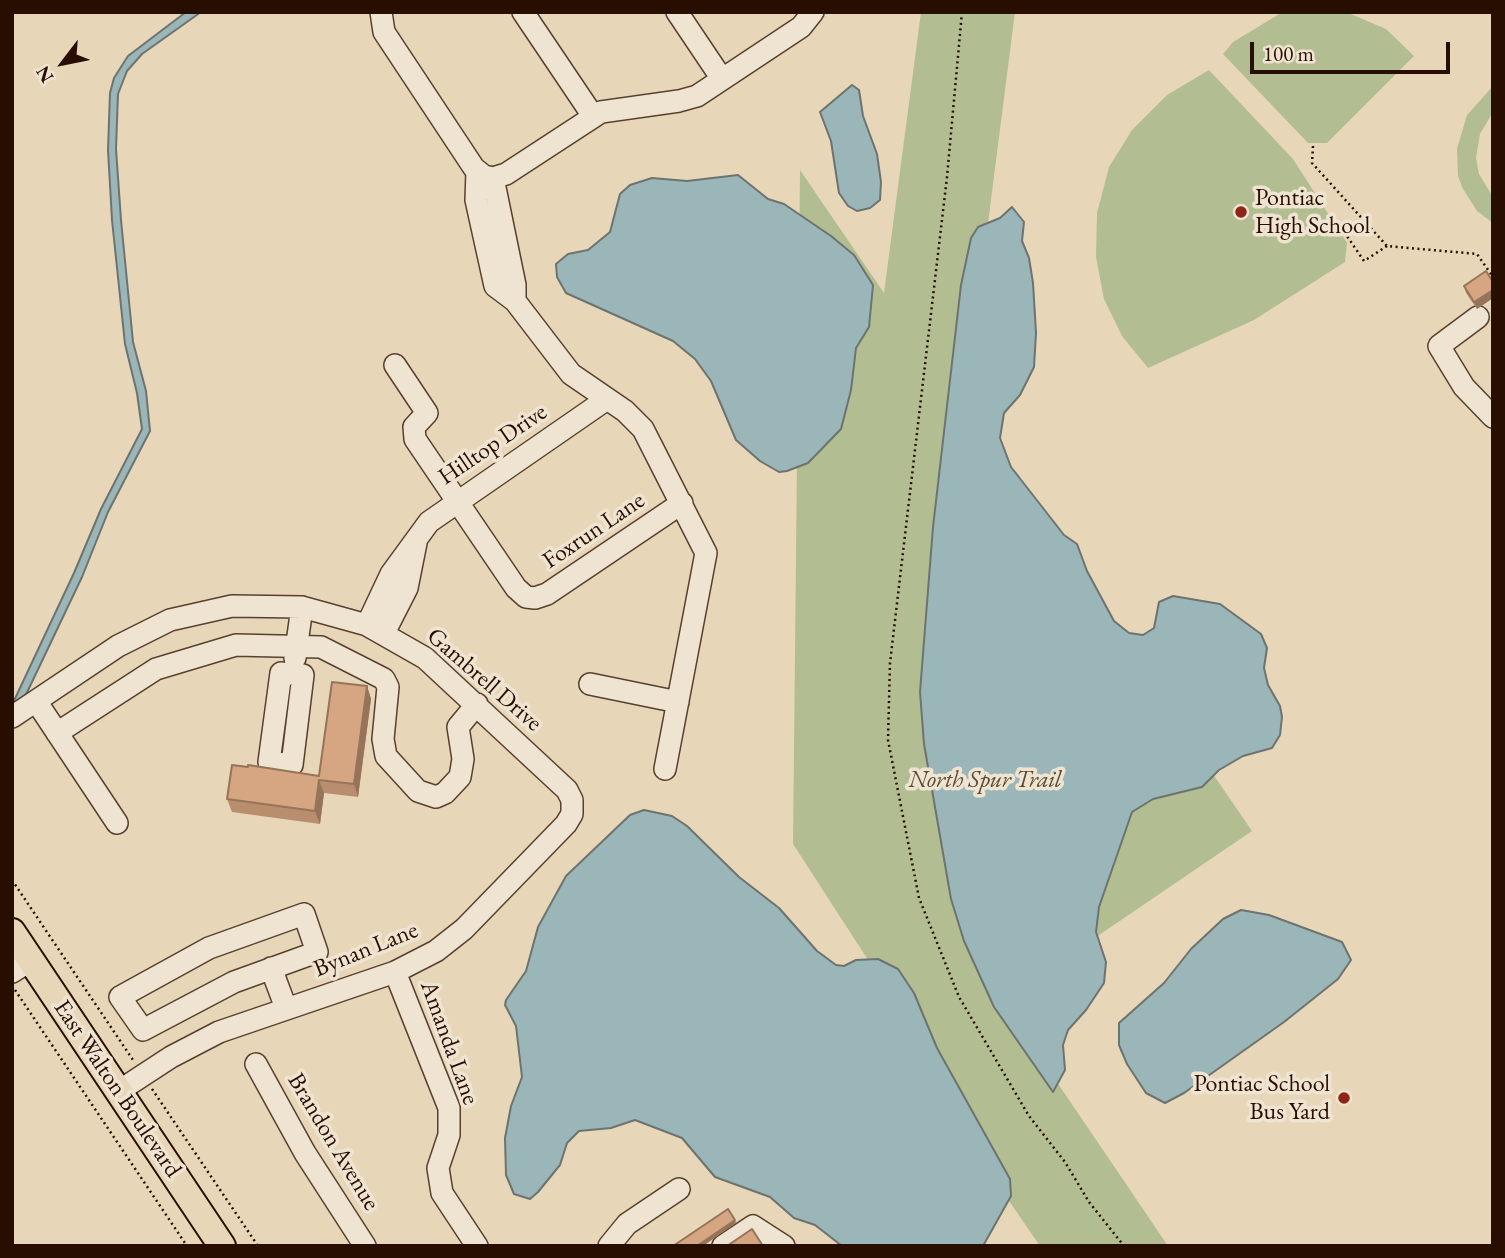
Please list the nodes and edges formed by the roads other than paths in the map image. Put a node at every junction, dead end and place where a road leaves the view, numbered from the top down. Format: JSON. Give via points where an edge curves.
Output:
{"nodes":[{"id":1,"x":381,"y":12,"type":"edge"},
{"id":2,"x":523,"y":12,"type":"edge"},
{"id":3,"x":677,"y":12,"type":"edge"},
{"id":4,"x":813,"y":12,"type":"edge"},
{"id":5,"x":722,"y":79,"type":"junction"},
{"id":6,"x":593,"y":116,"type":"junction"},
{"id":7,"x":485,"y":175,"type":"junction"},
{"id":8,"x":1478,"y":317,"type":"dead end"},
{"id":9,"x":395,"y":365,"type":"dead end"},
{"id":10,"x":607,"y":400,"type":"junction"},
{"id":11,"x":1493,"y":417,"type":"edge"},
{"id":12,"x":457,"y":501,"type":"junction"},
{"id":13,"x":682,"y":503,"type":"junction"},
{"id":14,"x":302,"y":607,"type":"junction"},
{"id":15,"x":375,"y":629,"type":"junction"},
{"id":16,"x":296,"y":646,"type":"junction"},
{"id":17,"x":292,"y":674,"type":"dead end"},
{"id":18,"x":590,"y":684,"type":"dead end"},
{"id":19,"x":36,"y":701,"type":"junction"},
{"id":20,"x":678,"y":702,"type":"junction"},
{"id":21,"x":477,"y":704,"type":"junction"},
{"id":22,"x":12,"y":717,"type":"edge"},
{"id":23,"x":57,"y":733,"type":"junction"},
{"id":24,"x":665,"y":769,"type":"dead end"},
{"id":25,"x":566,"y":790,"type":"joint"},
{"id":26,"x":117,"y":823,"type":"dead end"},
{"id":27,"x":12,"y":932,"type":"edge"},
{"id":28,"x":22,"y":966,"type":"edge"},
{"id":29,"x":271,"y":968,"type":"junction"},
{"id":30,"x":395,"y":971,"type":"junction"},
{"id":31,"x":286,"y":1008,"type":"junction"},
{"id":32,"x":257,"y":1065,"type":"dead end"},
{"id":33,"x":119,"y":1091,"type":"junction"},
{"id":34,"x":679,"y":1189,"type":"dead end"},
{"id":35,"x":222,"y":1246,"type":"edge"},
{"id":36,"x":365,"y":1246,"type":"edge"},
{"id":37,"x":477,"y":1246,"type":"edge"},
{"id":38,"x":609,"y":1246,"type":"edge"},
{"id":39,"x":723,"y":1246,"type":"edge"},
{"id":40,"x":784,"y":1246,"type":"edge"}],
"edges":[{"from":1,"to":7,"type":"street","via":[[384,32]]},
{"from":2,"to":6,"type":"street"},
{"from":3,"to":5,"type":"street"},
{"from":4,"to":5,"type":"street","via":[[801,27]]},
{"from":5,"to":6,"type":"street","via":[[685,100],[610,109]]},
{"from":6,"to":7,"type":"street","via":[[506,174]]},
{"from":7,"to":10,"type":"street","via":[[515,285],[515,301],[567,370]]},
{"from":8,"to":11,"type":"street","via":[[1438,346],[1464,387]]},
{"from":9,"to":12,"type":"street","via":[[426,413],[414,427],[415,439]]},
{"from":10,"to":12,"type":"street","name":"Hilltop Drive"},
{"from":10,"to":13,"type":"street","via":[[646,434]]},
{"from":12,"to":13,"type":"street","name":"Foxrun Lane","via":[[519,592],[535,598]]},
{"from":12,"to":15,"type":"street","name":"Hilltop Drive","via":[[429,522],[416,542],[407,588]]},
{"from":13,"to":20,"type":"street","via":[[707,561]]},
{"from":14,"to":15,"type":"street","name":"Gambrell Drive"},
{"from":14,"to":16,"type":"street"},
{"from":14,"to":19,"type":"street","name":"Gambrell Drive","via":[[232,606],[170,620],[118,646]]},
{"from":15,"to":21,"type":"street","name":"Gambrell Drive","via":[[425,658]]},
{"from":16,"to":17,"type":"street"},
{"from":16,"to":21,"type":"street","via":[[321,647],[384,679],[388,687],[386,756],[418,791],[430,796],[445,793],[460,777],[463,759],[458,727]]},
{"from":16,"to":23,"type":"street","via":[[236,645],[156,669]]},
{"from":18,"to":20,"type":"street"},
{"from":19,"to":22,"type":"street","name":"Gambrell Drive"},
{"from":19,"to":23,"type":"street"},
{"from":20,"to":24,"type":"street"},
{"from":21,"to":25,"type":"street","name":"Gambrell Drive"},
{"from":23,"to":26,"type":"street"},
{"from":25,"to":30,"type":"street","name":"Bynan Lane","via":[[573,805],[566,824],[458,935]]},
{"from":27,"to":28,"type":"main road","name":"East Walton Boulevard"},
{"from":28,"to":33,"type":"main road","name":"East Walton Boulevard"},
{"from":29,"to":29,"type":"street","via":[[317,952],[304,914],[209,948],[120,997],[143,1030],[206,995]]},
{"from":29,"to":31,"type":"street"},
{"from":30,"to":31,"type":"street","name":"Bynan Lane"},
{"from":30,"to":37,"type":"street","name":"Amanda Lane","via":[[449,1108],[449,1135],[438,1168],[442,1193]]},
{"from":31,"to":33,"type":"street","name":"Bynan Lane","via":[[206,1038]]},
{"from":32,"to":36,"type":"street","name":"Brandon Avenue","via":[[305,1153]]},
{"from":33,"to":35,"type":"main road","name":"East Walton Boulevard"},
{"from":34,"to":38,"type":"street","via":[[627,1224]]},
{"from":39,"to":40,"type":"street","via":[[753,1226]]}]}
